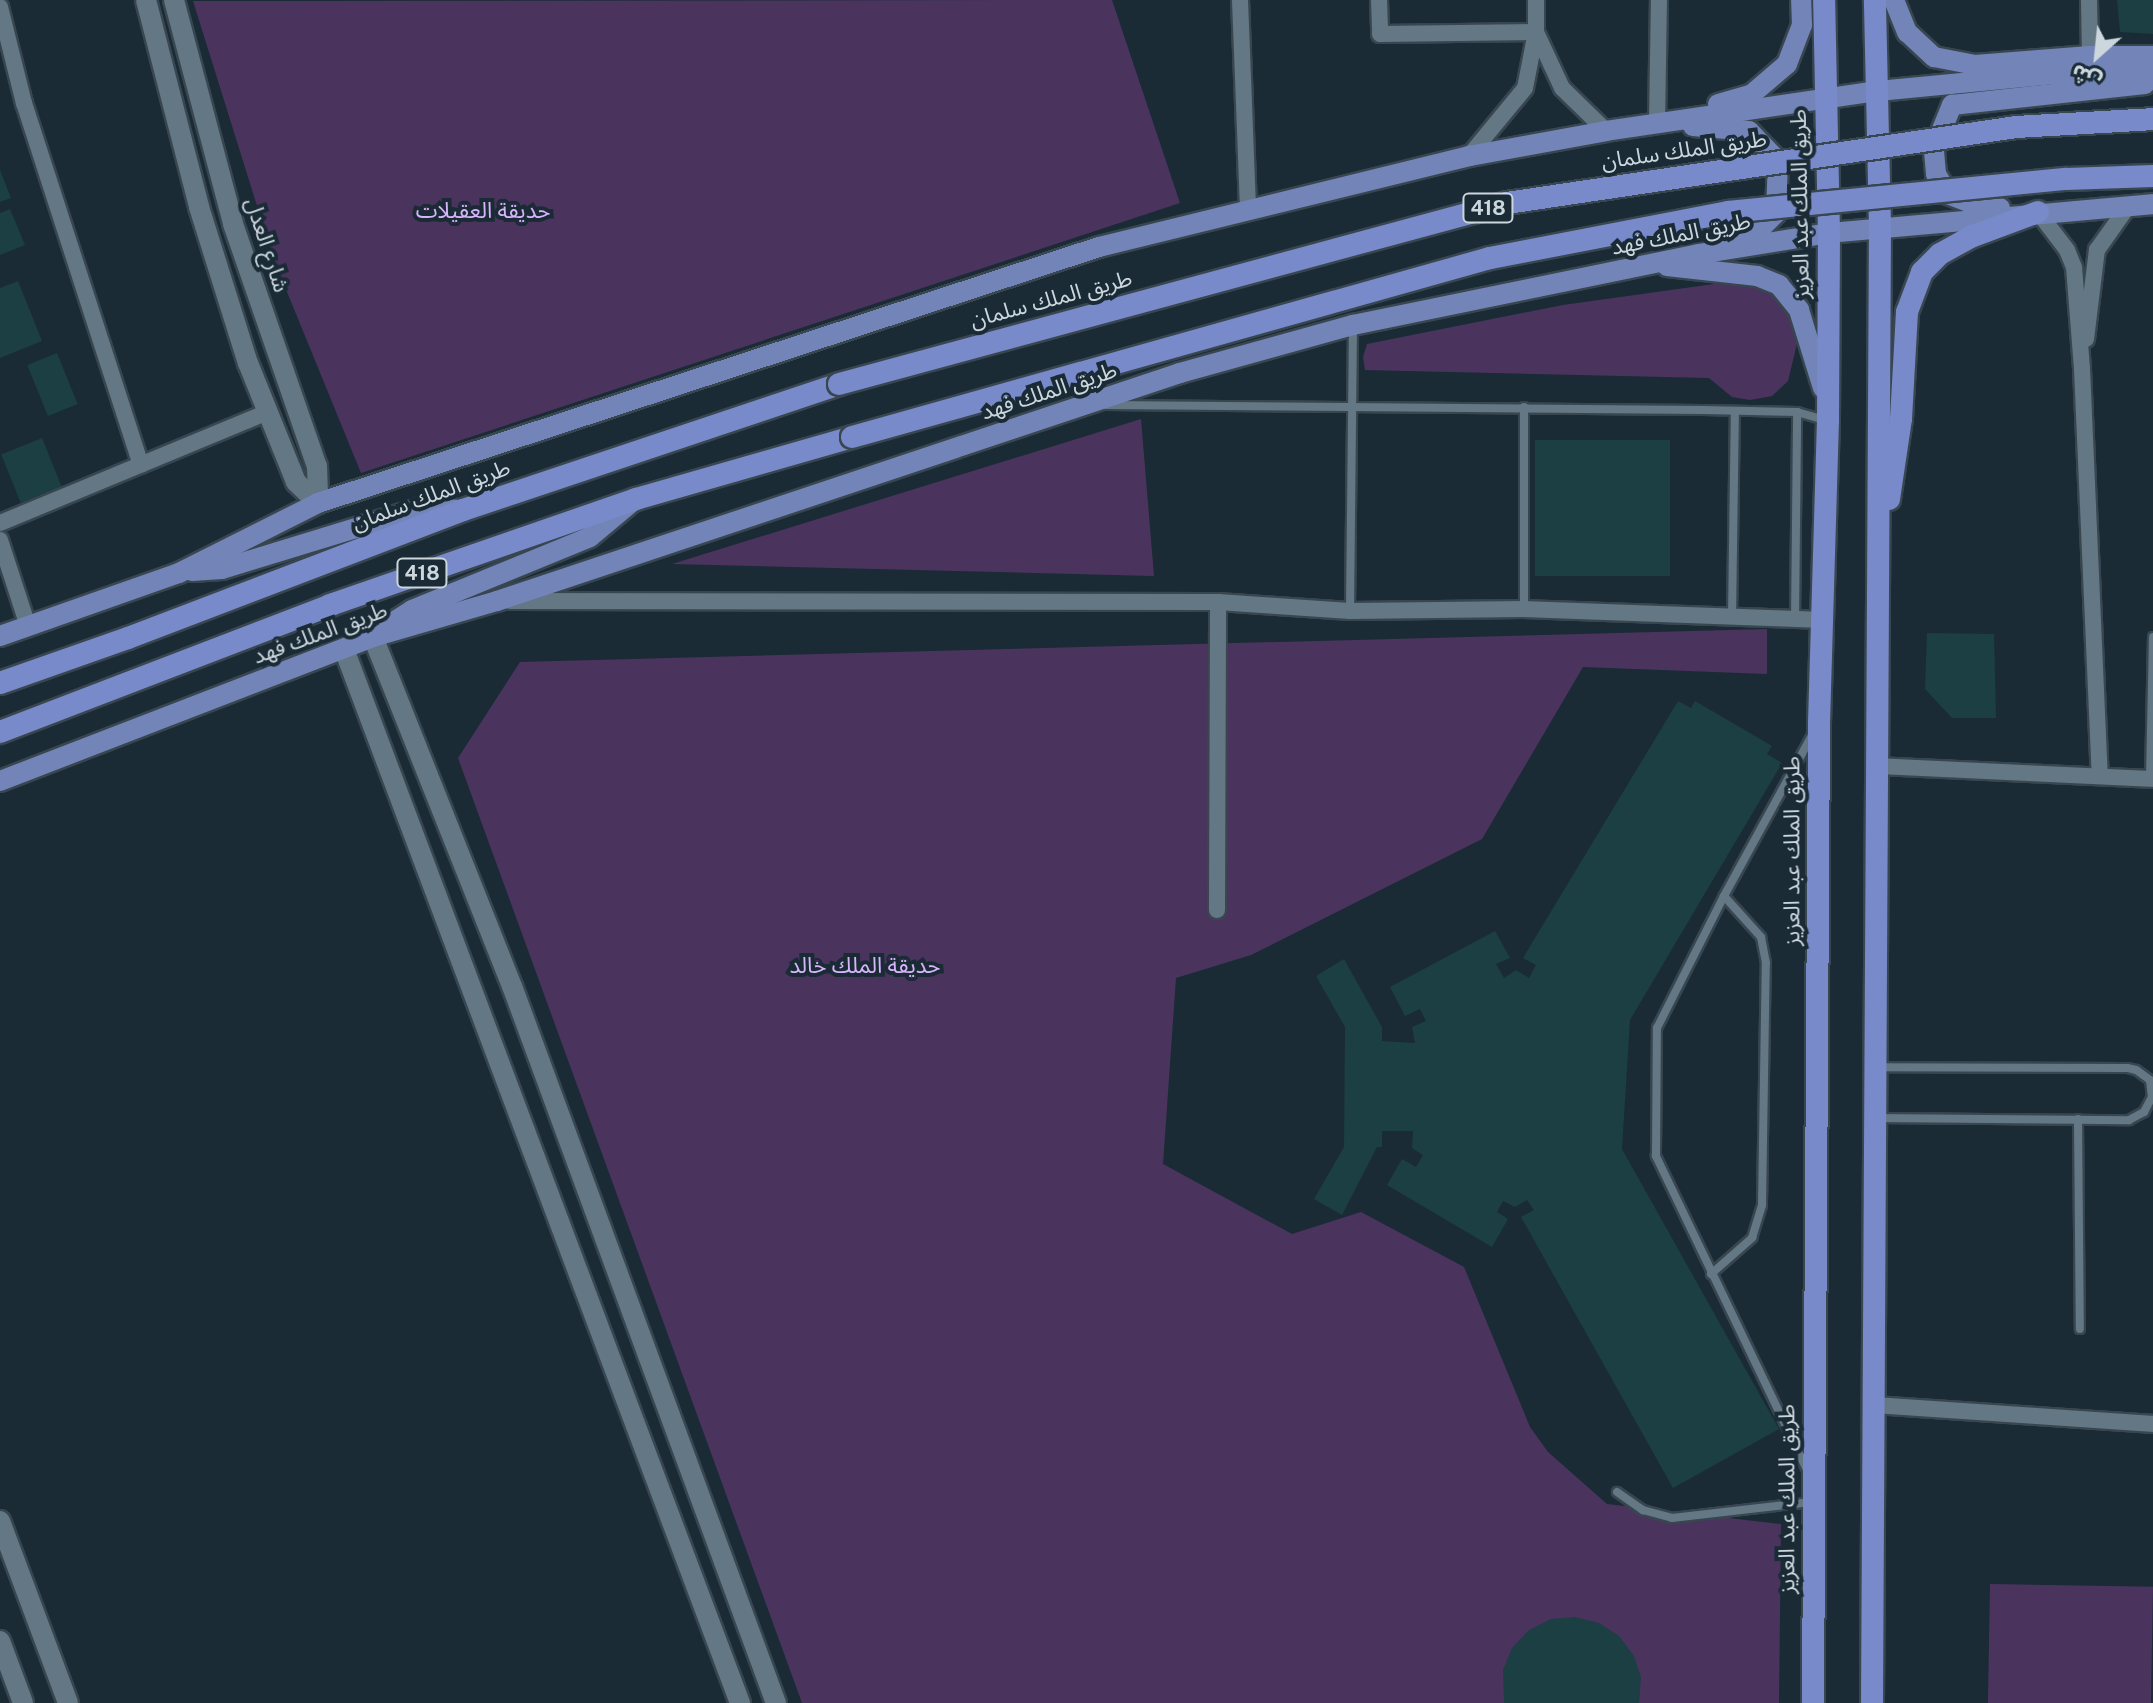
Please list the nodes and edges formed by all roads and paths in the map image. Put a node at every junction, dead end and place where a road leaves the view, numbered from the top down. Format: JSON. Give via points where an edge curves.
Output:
{"nodes":[{"id":1,"x":146,"y":0,"type":"edge"},
{"id":2,"x":174,"y":0,"type":"edge"},
{"id":3,"x":1240,"y":0,"type":"edge"},
{"id":4,"x":1379,"y":0,"type":"edge"},
{"id":5,"x":1536,"y":0,"type":"edge"},
{"id":6,"x":1659,"y":0,"type":"edge"},
{"id":7,"x":1801,"y":0,"type":"edge"},
{"id":8,"x":1824,"y":0,"type":"edge"},
{"id":9,"x":1875,"y":0,"type":"edge"},
{"id":10,"x":1894,"y":0,"type":"edge"},
{"id":11,"x":2089,"y":0,"type":"edge"},
{"id":12,"x":0,"y":7,"type":"edge"},
{"id":13,"x":1536,"y":32,"type":"junction"},
{"id":14,"x":2090,"y":56,"type":"junction"},
{"id":15,"x":2153,"y":56,"type":"edge"},
{"id":16,"x":2153,"y":72,"type":"edge"},
{"id":17,"x":2153,"y":83,"type":"edge"},
{"id":18,"x":1878,"y":91,"type":"junction"},
{"id":19,"x":1824,"y":99,"type":"junction"},
{"id":20,"x":2153,"y":119,"type":"edge"},
{"id":21,"x":1657,"y":124,"type":"junction"},
{"id":22,"x":1606,"y":131,"type":"junction"},
{"id":23,"x":1469,"y":156,"type":"junction"},
{"id":24,"x":2153,"y":176,"type":"edge"},
{"id":25,"x":2153,"y":204,"type":"edge"},
{"id":26,"x":2129,"y":205,"type":"junction"},
{"id":27,"x":1248,"y":211,"type":"junction"},
{"id":28,"x":2038,"y":212,"type":"junction"},
{"id":29,"x":1880,"y":226,"type":"junction"},
{"id":30,"x":1829,"y":233,"type":"junction"},
{"id":31,"x":1699,"y":254,"type":"junction"},
{"id":32,"x":1647,"y":264,"type":"junction"},
{"id":33,"x":1353,"y":325,"type":"junction"},
{"id":34,"x":2082,"y":369,"type":"junction"},
{"id":35,"x":1354,"y":404,"type":"junction"},
{"id":36,"x":1084,"y":405,"type":"junction"},
{"id":37,"x":1524,"y":407,"type":"junction"},
{"id":38,"x":1735,"y":411,"type":"junction"},
{"id":39,"x":268,"y":412,"type":"junction"},
{"id":40,"x":1797,"y":412,"type":"junction"},
{"id":41,"x":1828,"y":416,"type":"junction"},
{"id":42,"x":141,"y":465,"type":"junction"},
{"id":43,"x":636,"y":499,"type":"junction"},
{"id":44,"x":318,"y":503,"type":"junction"},
{"id":45,"x":463,"y":510,"type":"junction"},
{"id":46,"x":0,"y":523,"type":"edge"},
{"id":47,"x":0,"y":540,"type":"edge"},
{"id":48,"x":1878,"y":571,"type":"junction"},
{"id":49,"x":179,"y":573,"type":"junction"},
{"id":50,"x":497,"y":601,"type":"junction"},
{"id":51,"x":1218,"y":602,"type":"junction"},
{"id":52,"x":1524,"y":609,"type":"junction"},
{"id":53,"x":1350,"y":611,"type":"junction"},
{"id":54,"x":1732,"y":618,"type":"junction"},
{"id":55,"x":1823,"y":620,"type":"junction"},
{"id":56,"x":1795,"y":621,"type":"junction"},
{"id":57,"x":28,"y":626,"type":"junction"},
{"id":58,"x":0,"y":636,"type":"edge"},
{"id":59,"x":373,"y":637,"type":"junction"},
{"id":60,"x":2153,"y":637,"type":"edge"},
{"id":61,"x":344,"y":649,"type":"junction"},
{"id":62,"x":0,"y":683,"type":"edge"},
{"id":63,"x":1819,"y":723,"type":"junction"},
{"id":64,"x":0,"y":732,"type":"edge"},
{"id":65,"x":1877,"y":766,"type":"junction"},
{"id":66,"x":2100,"y":774,"type":"junction"},
{"id":67,"x":2152,"y":779,"type":"edge"},
{"id":68,"x":0,"y":781,"type":"edge"},
{"id":69,"x":1724,"y":896,"type":"junction"},
{"id":70,"x":1217,"y":910,"type":"dead end"},
{"id":71,"x":1876,"y":1067,"type":"junction"},
{"id":72,"x":1876,"y":1118,"type":"junction"},
{"id":73,"x":2078,"y":1119,"type":"junction"},
{"id":74,"x":1711,"y":1274,"type":"junction"},
{"id":75,"x":2080,"y":1329,"type":"dead end"},
{"id":76,"x":1875,"y":1405,"type":"junction"},
{"id":77,"x":2153,"y":1424,"type":"edge"},
{"id":78,"x":1617,"y":1492,"type":"dead end"},
{"id":79,"x":1813,"y":1492,"type":"junction"},
{"id":80,"x":0,"y":1521,"type":"edge"},
{"id":81,"x":0,"y":1641,"type":"edge"},
{"id":82,"x":23,"y":1703,"type":"edge"},
{"id":83,"x":68,"y":1703,"type":"edge"},
{"id":84,"x":740,"y":1703,"type":"edge"},
{"id":85,"x":776,"y":1703,"type":"edge"},
{"id":86,"x":1813,"y":1703,"type":"edge"},
{"id":87,"x":1872,"y":1703,"type":"edge"}],
"edges":[{"from":1,"to":39,"type":"street","via":[[199,207]]},
{"from":2,"to":44,"type":"street","name":"شارع العدل","via":[[233,224],[317,466]]},
{"from":3,"to":27,"type":"street"},
{"from":4,"to":13,"type":"street","via":[[1380,34]]},
{"from":5,"to":13,"type":"street"},
{"from":6,"to":21,"type":"street"},
{"from":7,"to":21,"type":"main road","via":[[1802,25],[1787,64],[1764,84],[1752,94]]},
{"from":8,"to":19,"type":"highway","name":"طريق الملك عبد العزيز"},
{"from":9,"to":18,"type":"highway"},
{"from":10,"to":14,"type":"main road","via":[[1907,32],[1934,57],[1975,65]]},
{"from":11,"to":14,"type":"street"},
{"from":12,"to":42,"type":"street","via":[[24,103]]},
{"from":13,"to":22,"type":"street","via":[[1562,88]]},
{"from":13,"to":23,"type":"street","via":[[1525,88]]},
{"from":14,"to":15,"type":"main road"},
{"from":16,"to":18,"type":"main road","via":[[2056,74]]},
{"from":17,"to":28,"type":"main road","via":[[1952,105],[1934,149],[1936,174],[1948,194],[1976,205]]},
{"from":18,"to":19,"type":"main road"},
{"from":18,"to":29,"type":"highway"},
{"from":19,"to":21,"type":"main road"},
{"from":19,"to":30,"type":"highway","name":"طريق الملك عبد العزيز"},
{"from":20,"to":45,"type":"highway","name":"طريق الملك سلمان","number":"418","bridge":true,"via":[[2016,127],[1507,203],[839,384]]},
{"from":21,"to":22,"type":"main road"},
{"from":21,"to":31,"type":"main road","via":[[1749,131],[1778,161],[1776,213],[1753,236]]},
{"from":22,"to":23,"type":"main road"},
{"from":23,"to":27,"type":"main road"},
{"from":24,"to":43,"type":"highway","number":"418","bridge":true,"via":[[2066,179],[1728,212],[1490,258]]},
{"from":25,"to":26,"type":"main road","name":"طريق الملك فهد"},
{"from":26,"to":28,"type":"main road","name":"طريق الملك فهد"},
{"from":26,"to":34,"type":"street","via":[[2097,250]]},
{"from":27,"to":44,"type":"main road","via":[[1099,247]]},
{"from":28,"to":29,"type":"main road","name":"طريق الملك فهد"},
{"from":28,"to":34,"type":"street","via":[[2074,267]]},
{"from":28,"to":48,"type":"highway","via":[[1973,236],[1940,254],[1922,272],[1907,312],[1901,419]]},
{"from":29,"to":30,"type":"main road","name":"طريق الملك فهد"},
{"from":29,"to":48,"type":"highway"},
{"from":30,"to":31,"type":"main road","name":"طريق الملك فهد"},
{"from":30,"to":41,"type":"highway","name":"طريق الملك عبد العزيز"},
{"from":31,"to":32,"type":"main road","name":"طريق الملك فهد"},
{"from":32,"to":33,"type":"main road","name":"طريق الملك فهد"},
{"from":32,"to":41,"type":"main road","via":[[1757,276],[1779,285],[1799,310],[1815,352]]},
{"from":33,"to":35,"type":"lane"},
{"from":33,"to":36,"type":"main road","name":"طريق الملك فهد"},
{"from":34,"to":66,"type":"street"},
{"from":35,"to":36,"type":"lane"},
{"from":35,"to":37,"type":"lane"},
{"from":35,"to":53,"type":"lane"},
{"from":36,"to":50,"type":"main road","name":"طريق الملك فهد"},
{"from":37,"to":38,"type":"lane"},
{"from":37,"to":52,"type":"lane"},
{"from":38,"to":40,"type":"lane"},
{"from":38,"to":54,"type":"lane"},
{"from":39,"to":42,"type":"street"},
{"from":39,"to":44,"type":"street","via":[[296,482]]},
{"from":40,"to":41,"type":"lane"},
{"from":40,"to":56,"type":"lane"},
{"from":41,"to":55,"type":"highway","name":"طريق الملك عبد العزيز"},
{"from":42,"to":46,"type":"street"},
{"from":43,"to":59,"type":"main road","via":[[590,537],[412,610]]},
{"from":43,"to":64,"type":"highway","number":"418","via":[[330,605]]},
{"from":44,"to":49,"type":"main road"},
{"from":45,"to":49,"type":"main road","via":[[421,508],[222,569]]},
{"from":45,"to":62,"type":"highway","name":"طريق الملك سلمان","number":"418"},
{"from":47,"to":57,"type":"street"},
{"from":48,"to":65,"type":"highway"},
{"from":49,"to":57,"type":"main road"},
{"from":50,"to":51,"type":"street"},
{"from":50,"to":59,"type":"main road","name":"طريق الملك فهد"},
{"from":51,"to":53,"type":"street"},
{"from":51,"to":70,"type":"street"},
{"from":52,"to":53,"type":"street"},
{"from":52,"to":54,"type":"street"},
{"from":54,"to":56,"type":"street"},
{"from":55,"to":56,"type":"street"},
{"from":55,"to":63,"type":"highway","name":"طريق الملك عبد العزيز"},
{"from":57,"to":58,"type":"main road"},
{"from":59,"to":61,"type":"main road","name":"طريق الملك فهد"},
{"from":59,"to":85,"type":"street","via":[[518,1001]]},
{"from":60,"to":67,"type":"lane"},
{"from":61,"to":68,"type":"main road","name":"طريق الملك فهد"},
{"from":61,"to":84,"type":"street"},
{"from":63,"to":69,"type":"lane"},
{"from":63,"to":79,"type":"highway","name":"طريق الملك عبد العزيز"},
{"from":65,"to":66,"type":"street"},
{"from":65,"to":71,"type":"highway"},
{"from":66,"to":67,"type":"street"},
{"from":69,"to":74,"type":"lane","via":[[1657,1028],[1656,1156]]},
{"from":69,"to":74,"type":"lane","via":[[1761,937],[1766,963],[1762,1205],[1752,1238]]},
{"from":71,"to":72,"type":"highway"},
{"from":71,"to":73,"type":"lane","via":[[2127,1068],[2150,1080],[2150,1106],[2137,1117]]},
{"from":72,"to":73,"type":"lane"},
{"from":72,"to":76,"type":"highway"},
{"from":73,"to":75,"type":"lane"},
{"from":74,"to":79,"type":"lane"},
{"from":76,"to":77,"type":"street"},
{"from":76,"to":87,"type":"highway"},
{"from":78,"to":79,"type":"lane","via":[[1643,1510],[1672,1518]]},
{"from":79,"to":86,"type":"highway","name":"طريق الملك عبد العزيز"},
{"from":80,"to":83,"type":"street"},
{"from":81,"to":82,"type":"street"}]}
